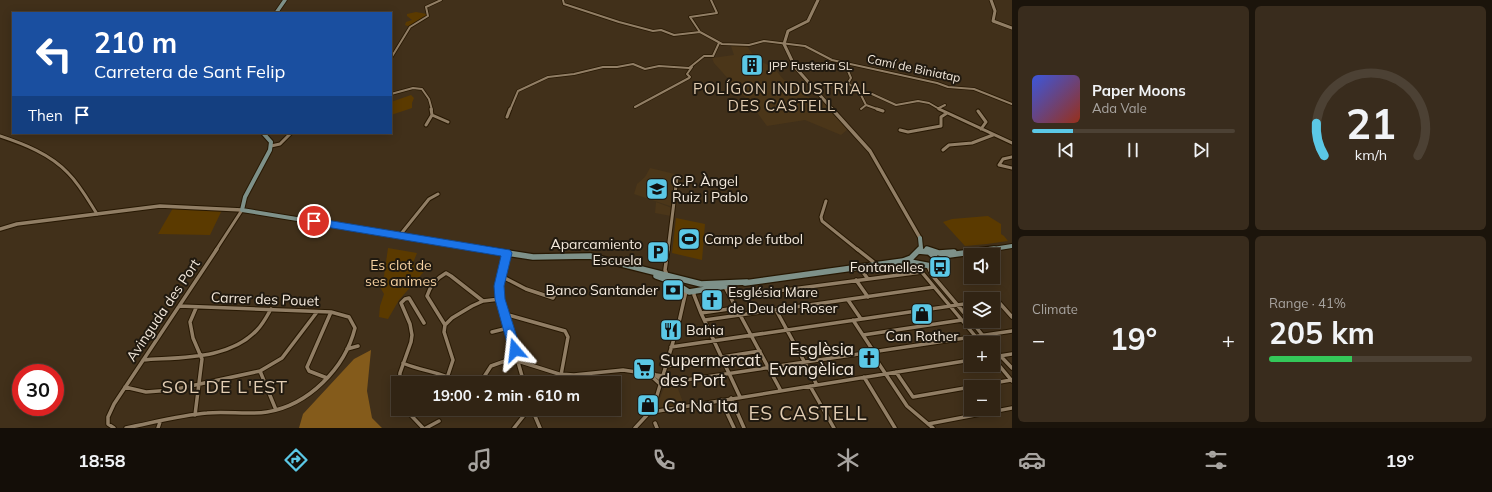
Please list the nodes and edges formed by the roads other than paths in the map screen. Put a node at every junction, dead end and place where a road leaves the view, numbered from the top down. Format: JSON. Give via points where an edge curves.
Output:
{"nodes":[{"id":1,"x":285,"y":0,"type":"edge"},
{"id":2,"x":441,"y":0,"type":"edge"},
{"id":3,"x":563,"y":0,"type":"edge"},
{"id":4,"x":711,"y":0,"type":"edge"},
{"id":5,"x":818,"y":0,"type":"edge"},
{"id":6,"x":991,"y":0,"type":"edge"},
{"id":7,"x":277,"y":12,"type":"edge"},
{"id":8,"x":1012,"y":28,"type":"edge"},
{"id":9,"x":700,"y":32,"type":"junction"},
{"id":10,"x":719,"y":43,"type":"junction"},
{"id":11,"x":784,"y":44,"type":"junction"},
{"id":12,"x":392,"y":56,"type":"edge"},
{"id":13,"x":840,"y":62,"type":"junction"},
{"id":14,"x":692,"y":67,"type":"junction"},
{"id":15,"x":860,"y":93,"type":"junction"},
{"id":16,"x":392,"y":94,"type":"edge"},
{"id":17,"x":1012,"y":104,"type":"edge"},
{"id":18,"x":866,"y":105,"type":"junction"},
{"id":19,"x":945,"y":105,"type":"dead end"},
{"id":20,"x":635,"y":107,"type":"dead end"},
{"id":21,"x":939,"y":108,"type":"junction"},
{"id":22,"x":861,"y":109,"type":"dead end"},
{"id":23,"x":883,"y":111,"type":"dead end"},
{"id":24,"x":978,"y":111,"type":"dead end"},
{"id":25,"x":947,"y":113,"type":"junction"},
{"id":26,"x":432,"y":115,"type":"junction"},
{"id":27,"x":507,"y":117,"type":"dead end"},
{"id":28,"x":448,"y":122,"type":"dead end"},
{"id":29,"x":426,"y":125,"type":"dead end"},
{"id":30,"x":981,"y":129,"type":"junction"},
{"id":31,"x":900,"y":130,"type":"dead end"},
{"id":32,"x":264,"y":134,"type":"edge"},
{"id":33,"x":290,"y":134,"type":"edge"},
{"id":34,"x":993,"y":135,"type":"junction"},
{"id":35,"x":0,"y":136,"type":"edge"},
{"id":36,"x":1012,"y":143,"type":"edge"},
{"id":37,"x":271,"y":146,"type":"junction"},
{"id":38,"x":943,"y":150,"type":"dead end"},
{"id":39,"x":1012,"y":157,"type":"edge"},
{"id":40,"x":1012,"y":168,"type":"edge"},
{"id":41,"x":677,"y":178,"type":"dead end"},
{"id":42,"x":438,"y":194,"type":"dead end"},
{"id":43,"x":826,"y":201,"type":"dead end"},
{"id":44,"x":242,"y":210,"type":"junction"},
{"id":45,"x":97,"y":214,"type":"junction"},
{"id":46,"x":0,"y":229,"type":"edge"},
{"id":47,"x":400,"y":235,"type":"junction"},
{"id":48,"x":920,"y":238,"type":"junction"},
{"id":49,"x":1012,"y":246,"type":"edge"},
{"id":50,"x":996,"y":248,"type":"edge"},
{"id":51,"x":964,"y":251,"type":"edge"},
{"id":52,"x":917,"y":252,"type":"junction"},
{"id":53,"x":930,"y":252,"type":"junction"},
{"id":54,"x":507,"y":253,"type":"junction"},
{"id":55,"x":964,"y":253,"type":"edge"},
{"id":56,"x":955,"y":254,"type":"junction"},
{"id":57,"x":903,"y":261,"type":"junction"},
{"id":58,"x":912,"y":262,"type":"junction"},
{"id":59,"x":921,"y":263,"type":"junction"},
{"id":60,"x":936,"y":264,"type":"junction"},
{"id":61,"x":878,"y":265,"type":"junction"},
{"id":62,"x":928,"y":266,"type":"junction"},
{"id":63,"x":632,"y":267,"type":"junction"},
{"id":64,"x":860,"y":267,"type":"junction"},
{"id":65,"x":922,"y":272,"type":"junction"},
{"id":66,"x":501,"y":276,"type":"junction"},
{"id":67,"x":672,"y":277,"type":"junction"},
{"id":68,"x":868,"y":279,"type":"junction"},
{"id":69,"x":685,"y":280,"type":"junction"},
{"id":70,"x":856,"y":280,"type":"junction"},
{"id":71,"x":747,"y":282,"type":"junction"},
{"id":72,"x":696,"y":283,"type":"junction"},
{"id":73,"x":682,"y":286,"type":"junction"},
{"id":74,"x":725,"y":287,"type":"junction"},
{"id":75,"x":934,"y":287,"type":"junction"},
{"id":76,"x":558,"y":288,"type":"dead end"},
{"id":77,"x":696,"y":290,"type":"junction"},
{"id":78,"x":686,"y":291,"type":"junction"},
{"id":79,"x":731,"y":297,"type":"junction"},
{"id":80,"x":868,"y":297,"type":"junction"},
{"id":81,"x":500,"y":299,"type":"junction"},
{"id":82,"x":848,"y":300,"type":"junction"},
{"id":83,"x":483,"y":301,"type":"junction"},
{"id":84,"x":964,"y":304,"type":"edge"},
{"id":85,"x":958,"y":305,"type":"junction"},
{"id":86,"x":179,"y":306,"type":"junction"},
{"id":87,"x":950,"y":306,"type":"junction"},
{"id":88,"x":1000,"y":306,"type":"edge"},
{"id":89,"x":196,"y":308,"type":"junction"},
{"id":90,"x":736,"y":308,"type":"junction"},
{"id":91,"x":271,"y":309,"type":"junction"},
{"id":92,"x":776,"y":310,"type":"junction"},
{"id":93,"x":317,"y":312,"type":"junction"},
{"id":94,"x":331,"y":312,"type":"junction"},
{"id":95,"x":701,"y":312,"type":"junction"},
{"id":96,"x":964,"y":312,"type":"edge"},
{"id":97,"x":504,"y":314,"type":"junction"},
{"id":98,"x":740,"y":315,"type":"junction"},
{"id":99,"x":1012,"y":317,"type":"edge"},
{"id":100,"x":861,"y":319,"type":"junction"},
{"id":101,"x":705,"y":320,"type":"junction"},
{"id":102,"x":853,"y":320,"type":"junction"},
{"id":103,"x":962,"y":320,"type":"junction"},
{"id":104,"x":424,"y":322,"type":"dead end"},
{"id":105,"x":445,"y":325,"type":"junction"},
{"id":106,"x":508,"y":328,"type":"junction"},
{"id":107,"x":977,"y":328,"type":"edge"},
{"id":108,"x":786,"y":330,"type":"junction"},
{"id":109,"x":1012,"y":331,"type":"edge"},
{"id":110,"x":492,"y":332,"type":"dead end"},
{"id":111,"x":751,"y":335,"type":"junction"},
{"id":112,"x":863,"y":335,"type":"junction"},
{"id":113,"x":975,"y":336,"type":"edge"},
{"id":114,"x":983,"y":336,"type":"joint"},
{"id":115,"x":964,"y":339,"type":"edge"},
{"id":116,"x":714,"y":340,"type":"junction"},
{"id":117,"x":358,"y":346,"type":"dead end"},
{"id":118,"x":671,"y":346,"type":"junction"},
{"id":119,"x":347,"y":348,"type":"junction"},
{"id":120,"x":760,"y":351,"type":"junction"},
{"id":121,"x":873,"y":352,"type":"junction"},
{"id":122,"x":1012,"y":354,"type":"edge"},
{"id":123,"x":201,"y":356,"type":"junction"},
{"id":124,"x":1000,"y":356,"type":"joint"},
{"id":125,"x":722,"y":357,"type":"junction"},
{"id":126,"x":143,"y":360,"type":"junction"},
{"id":127,"x":1000,"y":360,"type":"edge"},
{"id":128,"x":518,"y":361,"type":"junction"},
{"id":129,"x":964,"y":361,"type":"edge"},
{"id":130,"x":804,"y":362,"type":"junction"},
{"id":131,"x":403,"y":363,"type":"junction"},
{"id":132,"x":1006,"y":363,"type":"junction"},
{"id":133,"x":1000,"y":365,"type":"edge"},
{"id":134,"x":666,"y":366,"type":"junction"},
{"id":135,"x":768,"y":368,"type":"junction"},
{"id":136,"x":1012,"y":368,"type":"edge"},
{"id":137,"x":260,"y":371,"type":"junction"},
{"id":138,"x":896,"y":372,"type":"junction"},
{"id":139,"x":589,"y":374,"type":"joint"},
{"id":140,"x":649,"y":374,"type":"junction"},
{"id":141,"x":730,"y":374,"type":"junction"},
{"id":142,"x":885,"y":374,"type":"junction"},
{"id":143,"x":448,"y":375,"type":"joint"},
{"id":144,"x":561,"y":375,"type":"junction"},
{"id":145,"x":399,"y":376,"type":"edge"},
{"id":146,"x":484,"y":376,"type":"edge"},
{"id":147,"x":522,"y":376,"type":"edge"},
{"id":148,"x":327,"y":378,"type":"junction"},
{"id":149,"x":864,"y":378,"type":"junction"},
{"id":150,"x":661,"y":380,"type":"junction"},
{"id":151,"x":1012,"y":380,"type":"edge"},
{"id":152,"x":200,"y":385,"type":"junction"},
{"id":153,"x":817,"y":385,"type":"junction"},
{"id":154,"x":810,"y":386,"type":"junction"},
{"id":155,"x":125,"y":387,"type":"junction"},
{"id":156,"x":781,"y":391,"type":"junction"},
{"id":157,"x":740,"y":397,"type":"junction"},
{"id":158,"x":731,"y":398,"type":"junction"},
{"id":159,"x":722,"y":400,"type":"junction"},
{"id":160,"x":1012,"y":408,"type":"edge"},
{"id":161,"x":276,"y":410,"type":"junction"},
{"id":162,"x":650,"y":413,"type":"junction"},
{"id":163,"x":195,"y":415,"type":"junction"},
{"id":164,"x":412,"y":416,"type":"edge"},
{"id":165,"x":525,"y":416,"type":"edge"},
{"id":166,"x":534,"y":416,"type":"edge"},
{"id":167,"x":439,"y":420,"type":"dead end"},
{"id":168,"x":160,"y":422,"type":"junction"},
{"id":169,"x":928,"y":424,"type":"junction"},
{"id":170,"x":114,"y":428,"type":"edge"},
{"id":171,"x":126,"y":428,"type":"edge"},
{"id":172,"x":158,"y":428,"type":"edge"},
{"id":173,"x":425,"y":428,"type":"edge"},
{"id":174,"x":514,"y":428,"type":"edge"},
{"id":175,"x":540,"y":428,"type":"edge"},
{"id":176,"x":635,"y":428,"type":"edge"},
{"id":177,"x":728,"y":428,"type":"edge"},
{"id":178,"x":734,"y":428,"type":"edge"},
{"id":179,"x":744,"y":428,"type":"edge"},
{"id":180,"x":834,"y":428,"type":"edge"},
{"id":181,"x":895,"y":428,"type":"edge"},
{"id":182,"x":933,"y":428,"type":"edge"}],
"edges":[{"from":1,"to":7,"type":"main road"},
{"from":2,"to":12,"type":"street","via":[[426,7],[428,16],[410,27]]},
{"from":3,"to":9,"type":"street","via":[[564,4],[619,22],[653,31],[661,30],[674,36]]},
{"from":4,"to":9,"type":"street","via":[[717,13],[690,16]]},
{"from":5,"to":11,"type":"street","via":[[808,21],[788,31]]},
{"from":6,"to":8,"type":"street","via":[[995,11],[993,21]]},
{"from":9,"to":10,"type":"street","name":"Camí de Biniatap"},
{"from":10,"to":11,"type":"street","name":"Camí de Biniatap","via":[[749,45],[764,41]]},
{"from":10,"to":14,"type":"street","via":[[713,56],[704,56]]},
{"from":11,"to":13,"type":"street","name":"Camí de Biniatap","via":[[810,47]]},
{"from":11,"to":48,"type":"street","via":[[795,67],[870,151]]},
{"from":13,"to":15,"type":"street","via":[[851,78],[848,83]]},
{"from":13,"to":17,"type":"street","name":"Camí de Biniatap","via":[[948,86],[974,89]]},
{"from":14,"to":20,"type":"street","via":[[687,74],[690,77],[684,82]]},
{"from":14,"to":27,"type":"street","via":[[659,66],[645,69],[628,64],[548,77],[518,91]]},
{"from":15,"to":18,"type":"street"},
{"from":15,"to":21,"type":"street","via":[[872,94],[896,105],[922,101]]},
{"from":16,"to":26,"type":"street","via":[[409,88],[423,89],[430,100]]},
{"from":18,"to":22,"type":"street"},
{"from":18,"to":23,"type":"street"},
{"from":19,"to":21,"type":"street"},
{"from":21,"to":25,"type":"street"},
{"from":24,"to":30,"type":"street","via":[[986,122]]},
{"from":25,"to":30,"type":"street"},
{"from":25,"to":31,"type":"street","via":[[941,117],[941,126],[908,132]]},
{"from":26,"to":28,"type":"street"},
{"from":26,"to":29,"type":"street"},
{"from":30,"to":34,"type":"street"},
{"from":32,"to":37,"type":"main road","via":[[269,138]]},
{"from":33,"to":37,"type":"street","via":[[280,144]]},
{"from":34,"to":36,"type":"street"},
{"from":34,"to":38,"type":"street","via":[[972,143],[949,145]]},
{"from":35,"to":45,"type":"street","via":[[20,142],[51,159],[69,174]]},
{"from":37,"to":44,"type":"main road","via":[[245,197]]},
{"from":39,"to":40,"type":"street","via":[[1003,160],[999,165]]},
{"from":41,"to":67,"type":"street","via":[[665,270],[667,275]]},
{"from":42,"to":47,"type":"street","via":[[429,199]]},
{"from":43,"to":61,"type":"street","via":[[822,221]]},
{"from":44,"to":45,"type":"street","via":[[160,206]]},
{"from":44,"to":47,"type":"main road"},
{"from":44,"to":86,"type":"street","name":"Avinguda des Port"},
{"from":45,"to":46,"type":"street","via":[[17,224]]},
{"from":47,"to":54,"type":"main road"},
{"from":48,"to":52,"type":"main road","via":[[922,247]]},
{"from":48,"to":53,"type":"main road"},
{"from":49,"to":50,"type":"main road"},
{"from":51,"to":53,"type":"main road"},
{"from":52,"to":53,"type":"main road"},
{"from":52,"to":57,"type":"main road"},
{"from":52,"to":59,"type":"main road","via":[[916,258]]},
{"from":53,"to":56,"type":"main road"},
{"from":53,"to":60,"type":"main road","via":[[937,259]]},
{"from":54,"to":63,"type":"main road","via":[[533,257],[590,256]]},
{"from":54,"to":66,"type":"street"},
{"from":55,"to":56,"type":"main road"},
{"from":56,"to":60,"type":"main road","via":[[943,257]]},
{"from":57,"to":58,"type":"main road"},
{"from":57,"to":61,"type":"main road"},
{"from":58,"to":59,"type":"main road"},
{"from":58,"to":65,"type":"street"},
{"from":59,"to":62,"type":"main road"},
{"from":59,"to":65,"type":"street"},
{"from":60,"to":62,"type":"main road"},
{"from":61,"to":64,"type":"main road"},
{"from":62,"to":85,"type":"street"},
{"from":63,"to":67,"type":"main road"},
{"from":63,"to":73,"type":"main road"},
{"from":64,"to":68,"type":"street"},
{"from":64,"to":71,"type":"main road"},
{"from":65,"to":68,"type":"street"},
{"from":65,"to":75,"type":"street"},
{"from":66,"to":76,"type":"street","via":[[525,290],[553,298]]},
{"from":66,"to":81,"type":"street"},
{"from":67,"to":69,"type":"main road"},
{"from":68,"to":70,"type":"street"},
{"from":69,"to":72,"type":"main road"},
{"from":69,"to":73,"type":"main road"},
{"from":70,"to":79,"type":"street"},
{"from":70,"to":80,"type":"street"},
{"from":71,"to":72,"type":"main road","via":[[714,285]]},
{"from":71,"to":74,"type":"main road"},
{"from":72,"to":77,"type":"main road"},
{"from":73,"to":78,"type":"main road"},
{"from":74,"to":77,"type":"main road"},
{"from":74,"to":79,"type":"street"},
{"from":75,"to":80,"type":"street"},
{"from":75,"to":87,"type":"street"},
{"from":77,"to":78,"type":"main road"},
{"from":77,"to":95,"type":"street","via":[[694,295]]},
{"from":78,"to":118,"type":"street"},
{"from":79,"to":90,"type":"street"},
{"from":80,"to":82,"type":"street"},
{"from":81,"to":83,"type":"street"},
{"from":81,"to":97,"type":"street"},
{"from":82,"to":92,"type":"street"},
{"from":82,"to":100,"type":"street"},
{"from":83,"to":105,"type":"street","via":[[452,318]]},
{"from":83,"to":105,"type":"street","via":[[451,276],[446,273],[442,275],[428,291],[427,296]]},
{"from":84,"to":85,"type":"street"},
{"from":85,"to":87,"type":"street"},
{"from":85,"to":96,"type":"street"},
{"from":86,"to":89,"type":"street","name":"Carrer des Pouet"},
{"from":86,"to":126,"type":"street","name":"Avinguda des Port"},
{"from":87,"to":100,"type":"street"},
{"from":87,"to":103,"type":"street"},
{"from":88,"to":99,"type":"street"},
{"from":89,"to":91,"type":"street","name":"Carrer des Pouet"},
{"from":89,"to":123,"type":"street","via":[[190,322]]},
{"from":90,"to":95,"type":"street"},
{"from":90,"to":98,"type":"street"},
{"from":91,"to":93,"type":"street","name":"Carrer des Pouet"},
{"from":91,"to":123,"type":"street","via":[[258,329],[241,343]]},
{"from":92,"to":98,"type":"street"},
{"from":92,"to":108,"type":"street"},
{"from":93,"to":94,"type":"street","name":"Carrer des Pouet"},
{"from":93,"to":137,"type":"street","via":[[282,358]]},
{"from":94,"to":119,"type":"street","name":"Carrer des Pouet","via":[[350,317],[355,328]]},
{"from":94,"to":148,"type":"street","via":[[307,367],[309,372]]},
{"from":95,"to":101,"type":"street"},
{"from":97,"to":106,"type":"street"},
{"from":97,"to":144,"type":"street","via":[[565,331],[568,337]]},
{"from":98,"to":101,"type":"street"},
{"from":98,"to":111,"type":"street"},
{"from":100,"to":102,"type":"street"},
{"from":101,"to":116,"type":"street"},
{"from":102,"to":108,"type":"street"},
{"from":102,"to":112,"type":"street"},
{"from":103,"to":112,"type":"street"},
{"from":103,"to":113,"type":"street"},
{"from":104,"to":131,"type":"street","via":[[409,298],[400,303],[412,332],[412,342]]},
{"from":105,"to":143,"type":"street","via":[[444,332],[453,360]]},
{"from":106,"to":110,"type":"street"},
{"from":106,"to":128,"type":"street"},
{"from":107,"to":114,"type":"street"},
{"from":108,"to":111,"type":"street"},
{"from":108,"to":130,"type":"street"},
{"from":109,"to":114,"type":"street"},
{"from":111,"to":116,"type":"street"},
{"from":111,"to":120,"type":"street"},
{"from":112,"to":121,"type":"street"},
{"from":115,"to":121,"type":"street"},
{"from":116,"to":118,"type":"street"},
{"from":116,"to":125,"type":"street"},
{"from":117,"to":119,"type":"street"},
{"from":118,"to":134,"type":"street"},
{"from":119,"to":148,"type":"street"},
{"from":120,"to":125,"type":"street"},
{"from":120,"to":135,"type":"street"},
{"from":121,"to":130,"type":"street"},
{"from":121,"to":142,"type":"street"},
{"from":122,"to":124,"type":"street"},
{"from":123,"to":126,"type":"street"},
{"from":123,"to":152,"type":"street"},
{"from":124,"to":132,"type":"street"},
{"from":125,"to":134,"type":"street"},
{"from":125,"to":141,"type":"street"},
{"from":126,"to":155,"type":"street","name":"Avinguda des Port"},
{"from":127,"to":132,"type":"street"},
{"from":128,"to":144,"type":"street"},
{"from":128,"to":146,"type":"street","via":[[498,362],[488,369]]},
{"from":128,"to":147,"type":"street"},
{"from":129,"to":138,"type":"street"},
{"from":130,"to":135,"type":"street"},
{"from":130,"to":153,"type":"street"},
{"from":131,"to":143,"type":"street"},
{"from":131,"to":145,"type":"street"},
{"from":132,"to":136,"type":"street"},
{"from":133,"to":151,"type":"street"},
{"from":134,"to":150,"type":"street"},
{"from":135,"to":141,"type":"street"},
{"from":135,"to":156,"type":"street"},
{"from":137,"to":152,"type":"street"},
{"from":137,"to":161,"type":"street"},
{"from":138,"to":142,"type":"street"},
{"from":138,"to":151,"type":"street","via":[[913,397]]},
{"from":139,"to":140,"type":"street","via":[[618,370]]},
{"from":139,"to":144,"type":"street"},
{"from":140,"to":150,"type":"street"},
{"from":140,"to":150,"type":"street","via":[[654,374]]},
{"from":141,"to":150,"type":"street","via":[[666,383]]},
{"from":141,"to":157,"type":"street"},
{"from":142,"to":149,"type":"street"},
{"from":142,"to":169,"type":"street","via":[[907,406]]},
{"from":148,"to":161,"type":"street","via":[[291,405]]},
{"from":149,"to":153,"type":"street"},
{"from":149,"to":181,"type":"street"},
{"from":150,"to":162,"type":"street"},
{"from":152,"to":155,"type":"street","via":[[146,392]]},
{"from":152,"to":163,"type":"street"},
{"from":153,"to":154,"type":"street"},
{"from":154,"to":156,"type":"street"},
{"from":154,"to":180,"type":"street"},
{"from":155,"to":170,"type":"street","name":"Avinguda des Port","via":[[108,417],[108,424]]},
{"from":156,"to":157,"type":"street"},
{"from":157,"to":158,"type":"street"},
{"from":158,"to":159,"type":"street"},
{"from":158,"to":179,"type":"street"},
{"from":159,"to":162,"type":"street"},
{"from":159,"to":178,"type":"street"},
{"from":160,"to":169,"type":"street"},
{"from":161,"to":163,"type":"street"},
{"from":162,"to":176,"type":"street"},
{"from":163,"to":168,"type":"street"},
{"from":164,"to":173,"type":"street"},
{"from":165,"to":174,"type":"street"},
{"from":166,"to":175,"type":"street"},
{"from":167,"to":173,"type":"street"},
{"from":168,"to":171,"type":"street"},
{"from":168,"to":172,"type":"street"},
{"from":169,"to":182,"type":"street"},
{"from":177,"to":178,"type":"street"}]}
